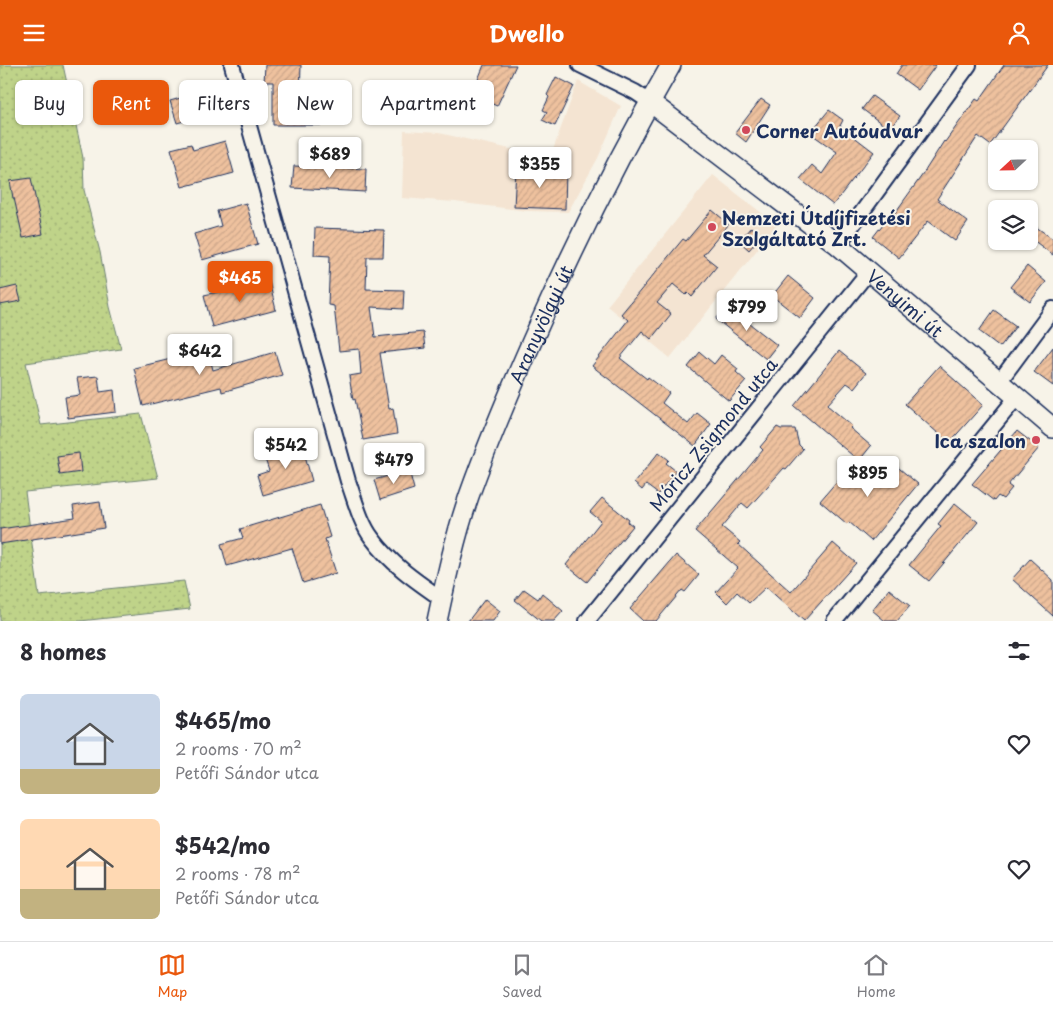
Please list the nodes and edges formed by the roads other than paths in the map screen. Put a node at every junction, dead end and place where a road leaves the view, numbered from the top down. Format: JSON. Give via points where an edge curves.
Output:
{"nodes":[{"id":1,"x":232,"y":65,"type":"edge"},
{"id":2,"x":580,"y":65,"type":"edge"},
{"id":3,"x":672,"y":65,"type":"edge"},
{"id":4,"x":969,"y":65,"type":"edge"},
{"id":5,"x":650,"y":102,"type":"junction"},
{"id":6,"x":838,"y":245,"type":"junction"},
{"id":7,"x":869,"y":271,"type":"junction"},
{"id":8,"x":1053,"y":309,"type":"edge"},
{"id":9,"x":999,"y":382,"type":"junction"},
{"id":10,"x":1017,"y":397,"type":"junction"},
{"id":11,"x":1053,"y":428,"type":"edge"},
{"id":12,"x":442,"y":599,"type":"junction"},
{"id":13,"x":437,"y":621,"type":"edge"},
{"id":14,"x":587,"y":621,"type":"edge"},
{"id":15,"x":834,"y":621,"type":"edge"}],
"edges":[{"from":1,"to":12,"type":"street","via":[[348,481],[360,513],[371,537],[394,564]]},
{"from":2,"to":5,"type":"street","name":"Venyimi út"},
{"from":3,"to":5,"type":"street","name":"Aranyvölgyi út"},
{"from":4,"to":6,"type":"street"},
{"from":5,"to":6,"type":"street","name":"Venyimi út"},
{"from":5,"to":12,"type":"street","name":"Aranyvölgyi út","via":[[565,267],[513,383],[468,498]]},
{"from":6,"to":7,"type":"street","name":"Venyimi út"},
{"from":7,"to":9,"type":"street","name":"Venyimi út"},
{"from":7,"to":14,"type":"street","name":"Móricz Zsigmond utca"},
{"from":8,"to":9,"type":"street"},
{"from":9,"to":10,"type":"street","name":"Venyimi út"},
{"from":10,"to":11,"type":"street","name":"Venyimi út"},
{"from":10,"to":15,"type":"street"},
{"from":12,"to":13,"type":"street","name":"Aranyvölgyi út"}]}
